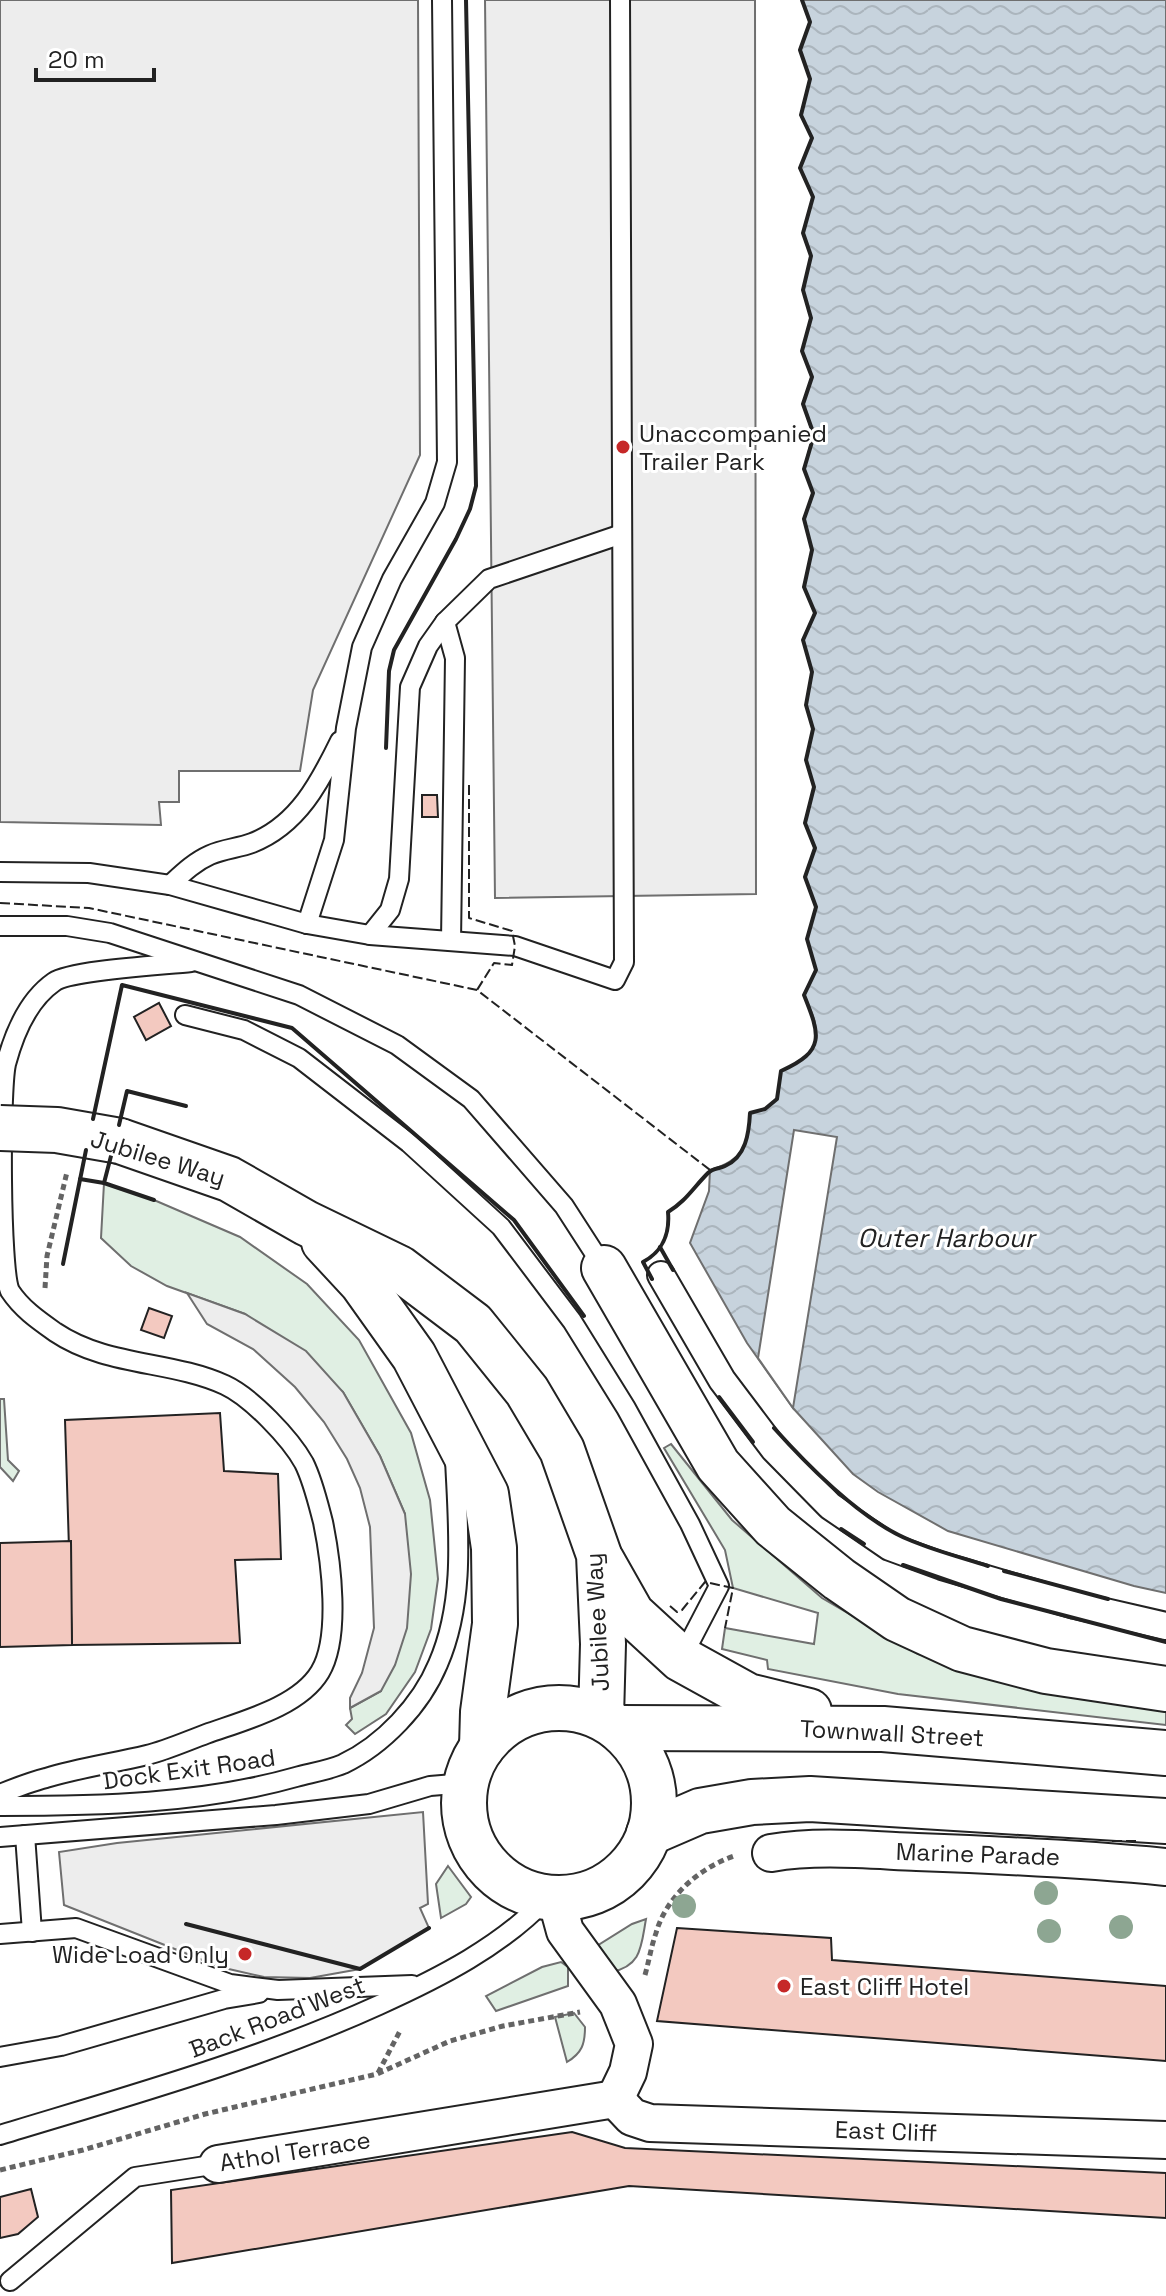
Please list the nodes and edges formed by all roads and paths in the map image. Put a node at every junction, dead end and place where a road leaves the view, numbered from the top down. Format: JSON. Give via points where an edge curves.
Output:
{"nodes":[{"id":1,"x":442,"y":0,"type":"edge"},
{"id":2,"x":620,"y":0,"type":"edge"},
{"id":3,"x":622,"y":534,"type":"junction"},
{"id":4,"x":445,"y":622,"type":"junction"},
{"id":5,"x":346,"y":728,"type":"junction"},
{"id":6,"x":0,"y":872,"type":"edge"},
{"id":7,"x":170,"y":885,"type":"junction"},
{"id":8,"x":307,"y":924,"type":"junction"},
{"id":9,"x":0,"y":926,"type":"edge"},
{"id":10,"x":370,"y":935,"type":"junction"},
{"id":11,"x":451,"y":941,"type":"junction"},
{"id":12,"x":191,"y":962,"type":"junction"},
{"id":13,"x":185,"y":1015,"type":"dead end"},
{"id":14,"x":0,"y":1128,"type":"edge"},
{"id":15,"x":67,"y":1169,"type":"dead end"},
{"id":16,"x":306,"y":1223,"type":"junction"},
{"id":17,"x":0,"y":1245,"type":"edge"},
{"id":18,"x":604,"y":1268,"type":"joint"},
{"id":19,"x":661,"y":1275,"type":"dead end"},
{"id":20,"x":42,"y":1325,"type":"junction"},
{"id":21,"x":454,"y":1433,"type":"junction"},
{"id":22,"x":599,"y":1555,"type":"junction"},
{"id":23,"x":709,"y":1605,"type":"junction"},
{"id":24,"x":729,"y":1609,"type":"dead end"},
{"id":25,"x":1166,"y":1626,"type":"edge"},
{"id":26,"x":681,"y":1659,"type":"junction"},
{"id":27,"x":1166,"y":1689,"type":"edge"},
{"id":28,"x":609,"y":1723,"type":"junction"},
{"id":29,"x":883,"y":1729,"type":"junction"},
{"id":30,"x":1166,"y":1753,"type":"edge"},
{"id":31,"x":474,"y":1765,"type":"junction"},
{"id":32,"x":0,"y":1794,"type":"edge"},
{"id":33,"x":880,"y":1803,"type":"junction"},
{"id":34,"x":0,"y":1806,"type":"edge"},
{"id":35,"x":1071,"y":1814,"type":"junction"},
{"id":36,"x":1166,"y":1821,"type":"edge"},
{"id":37,"x":649,"y":1833,"type":"junction"},
{"id":38,"x":25,"y":1835,"type":"junction"},
{"id":39,"x":0,"y":1837,"type":"edge"},
{"id":40,"x":880,"y":1851,"type":"junction"},
{"id":41,"x":771,"y":1853,"type":"joint"},
{"id":42,"x":1077,"y":1858,"type":"junction"},
{"id":43,"x":1166,"y":1867,"type":"edge"},
{"id":44,"x":552,"y":1898,"type":"junction"},
{"id":45,"x":32,"y":1932,"type":"junction"},
{"id":46,"x":0,"y":1934,"type":"edge"},
{"id":47,"x":642,"y":1983,"type":"dead end"},
{"id":48,"x":423,"y":1985,"type":"junction"},
{"id":49,"x":278,"y":1990,"type":"junction"},
{"id":50,"x":590,"y":2010,"type":"dead end"},
{"id":51,"x":0,"y":2057,"type":"edge"},
{"id":52,"x":615,"y":2099,"type":"junction"},
{"id":53,"x":0,"y":2135,"type":"edge"},
{"id":54,"x":1166,"y":2140,"type":"edge"},
{"id":55,"x":218,"y":2164,"type":"joint"},
{"id":56,"x":0,"y":2170,"type":"edge"},
{"id":57,"x":10,"y":2281,"type":"dead end"}],
"edges":[{"from":1,"to":5,"type":"lane","via":[[447,462],[435,503],[362,647]]},
{"from":2,"to":3,"type":"lane"},
{"from":3,"to":4,"type":"lane","via":[[489,579]]},
{"from":3,"to":11,"type":"lane","via":[[624,962],[615,980],[515,946]]},
{"from":4,"to":10,"type":"lane","via":[[410,687],[399,879],[390,910]]},
{"from":4,"to":11,"type":"lane","via":[[455,658]]},
{"from":5,"to":7,"type":"lane","via":[[312,795],[275,832],[211,855]]},
{"from":5,"to":8,"type":"lane","via":[[334,840]]},
{"from":6,"to":7,"type":"lane","via":[[89,873]]},
{"from":7,"to":8,"type":"lane"},
{"from":8,"to":10,"type":"lane"},
{"from":9,"to":12,"type":"lane","via":[[67,926],[110,933]]},
{"from":10,"to":11,"type":"lane"},
{"from":12,"to":17,"type":"lane","via":[[56,980],[26,1012],[3,1076]]},
{"from":12,"to":18,"type":"lane","via":[[299,995],[397,1045],[471,1099],[564,1206]]},
{"from":13,"to":23,"type":"lane","via":[[244,1030],[299,1058],[409,1143],[501,1227],[572,1321],[683,1511],[719,1586]]},
{"from":14,"to":16,"type":"highway","name":"Jubilee Way","bridge":true,"via":[[57,1130],[120,1141],[229,1179]]},
{"from":15,"to":20,"type":"path","via":[[47,1256]]},
{"from":16,"to":21,"type":"highway","name":"Jubilee Way","via":[[387,1317]]},
{"from":16,"to":22,"type":"highway","name":"Jubilee Way","via":[[399,1268],[473,1324],[527,1391],[562,1450]]},
{"from":17,"to":20,"type":"lane","via":[[6,1287]]},
{"from":18,"to":27,"type":"highway","via":[[718,1465],[773,1526],[839,1579],[897,1619],[962,1649],[1046,1671]]},
{"from":19,"to":25,"type":"street","via":[[722,1380],[774,1449],[830,1506],[890,1547],[942,1566]]},
{"from":20,"to":32,"type":"lane","via":[[86,1350],[131,1363],[183,1369],[229,1387],[261,1412],[304,1463],[313,1489],[330,1558],[328,1650],[311,1685],[276,1708],[151,1754]]},
{"from":21,"to":31,"type":"highway","name":"Jubilee Way","via":[[486,1494],[494,1548],[495,1624]]},
{"from":21,"to":34,"type":"lane","name":"Dock Exit Road","via":[[459,1548],[455,1608],[439,1664],[391,1730],[341,1765],[255,1789],[99,1806]]},
{"from":22,"to":26,"type":"highway","via":[[632,1614]]},
{"from":22,"to":28,"type":"highway","name":"Jubilee Way"},
{"from":23,"to":24,"type":"lane"},
{"from":23,"to":26,"type":"lane"},
{"from":26,"to":29,"type":"highway","via":[[748,1696]]},
{"from":28,"to":29,"type":"highway","name":"Townwall Street"},
{"from":28,"to":31,"type":"highway","via":[[575,1710],[548,1708],[523,1715],[500,1728]]},
{"from":28,"to":37,"type":"highway","via":[[634,1745],[646,1766],[653,1787]]},
{"from":29,"to":30,"type":"highway","name":"Townwall Street"},
{"from":31,"to":38,"type":"lane","name":"Dock Exit Road","via":[[430,1786],[369,1804]]},
{"from":31,"to":44,"type":"highway","via":[[464,1811],[485,1862],[506,1882]]},
{"from":33,"to":35,"type":"highway"},
{"from":33,"to":37,"type":"highway","via":[[752,1802],[700,1811]]},
{"from":33,"to":40,"type":"street","name":"Marine Parade"},
{"from":35,"to":36,"type":"highway"},
{"from":35,"to":42,"type":"street","name":"Marine Parade"},
{"from":37,"to":44,"type":"highway","via":[[638,1855],[599,1890]]},
{"from":38,"to":39,"type":"lane","name":"Dock Exit Road"},
{"from":38,"to":45,"type":"lane"},
{"from":40,"to":41,"type":"street","name":"Marine Parade"},
{"from":40,"to":42,"type":"street","name":"Marine Parade"},
{"from":41,"to":47,"type":"path","via":[[720,1861],[675,1895],[656,1929]]},
{"from":42,"to":43,"type":"street","name":"Marine Parade"},
{"from":44,"to":48,"type":"lane","name":"Back Road West"},
{"from":44,"to":52,"type":"street","via":[[565,1931],[618,2004],[631,2034],[628,2072]]},
{"from":45,"to":46,"type":"lane"},
{"from":45,"to":49,"type":"lane","via":[[76,1928],[230,1984]]},
{"from":48,"to":49,"type":"lane"},
{"from":48,"to":53,"type":"lane","name":"Back Road West","via":[[310,2036]]},
{"from":49,"to":51,"type":"lane"},
{"from":50,"to":56,"type":"path","via":[[503,2026],[450,2041],[377,2074]]},
{"from":52,"to":54,"type":"street","name":"East Cliff","via":[[632,2117],[650,2123]]},
{"from":52,"to":55,"type":"street","name":"Athol Terrace"},
{"from":55,"to":57,"type":"lane","name":"Athol Terrace","via":[[135,2177]]}]}
